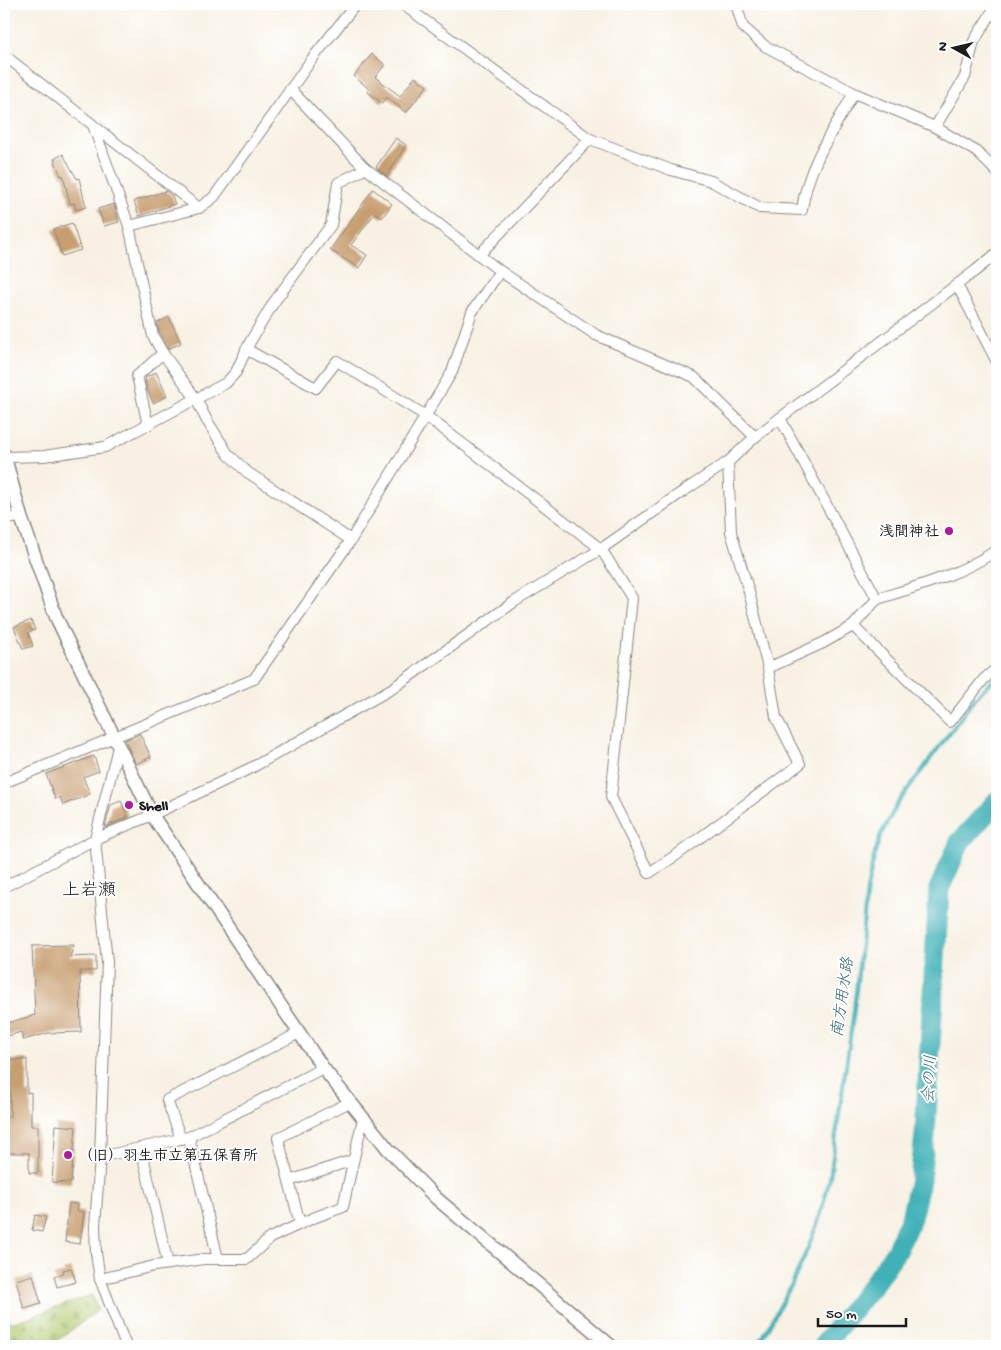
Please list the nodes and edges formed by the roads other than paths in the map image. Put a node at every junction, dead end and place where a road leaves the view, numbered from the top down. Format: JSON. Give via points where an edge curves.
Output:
{"nodes":[{"id":1,"x":356,"y":4,"type":"edge"},
{"id":2,"x":402,"y":4,"type":"edge"},
{"id":3,"x":736,"y":4,"type":"edge"},
{"id":4,"x":997,"y":4,"type":"edge"},
{"id":5,"x":6,"y":61,"type":"edge"},
{"id":6,"x":290,"y":89,"type":"junction"},
{"id":7,"x":854,"y":93,"type":"junction"},
{"id":8,"x":93,"y":125,"type":"junction"},
{"id":9,"x":935,"y":127,"type":"junction"},
{"id":10,"x":590,"y":139,"type":"junction"},
{"id":11,"x":364,"y":167,"type":"junction"},
{"id":12,"x":997,"y":172,"type":"edge"},
{"id":13,"x":198,"y":208,"type":"junction"},
{"id":14,"x":129,"y":226,"type":"junction"},
{"id":15,"x":997,"y":253,"type":"edge"},
{"id":16,"x":479,"y":255,"type":"junction"},
{"id":17,"x":500,"y":271,"type":"junction"},
{"id":18,"x":957,"y":285,"type":"junction"},
{"id":19,"x":246,"y":349,"type":"junction"},
{"id":20,"x":163,"y":353,"type":"junction"},
{"id":21,"x":997,"y":362,"type":"edge"},
{"id":22,"x":196,"y":399,"type":"junction"},
{"id":23,"x":426,"y":416,"type":"junction"},
{"id":24,"x":780,"y":418,"type":"junction"},
{"id":25,"x":148,"y":425,"type":"junction"},
{"id":26,"x":755,"y":437,"type":"junction"},
{"id":27,"x":4,"y":456,"type":"edge"},
{"id":28,"x":728,"y":462,"type":"junction"},
{"id":29,"x":21,"y":517,"type":"junction"},
{"id":30,"x":4,"y":519,"type":"edge"},
{"id":31,"x":351,"y":540,"type":"junction"},
{"id":32,"x":601,"y":549,"type":"junction"},
{"id":33,"x":997,"y":550,"type":"edge"},
{"id":34,"x":877,"y":599,"type":"junction"},
{"id":35,"x":853,"y":626,"type":"junction"},
{"id":36,"x":768,"y":668,"type":"junction"},
{"id":37,"x":997,"y":668,"type":"edge"},
{"id":38,"x":116,"y":743,"type":"junction"},
{"id":39,"x":4,"y":784,"type":"edge"},
{"id":40,"x":152,"y":815,"type":"junction"},
{"id":41,"x":95,"y":839,"type":"junction"},
{"id":42,"x":4,"y":887,"type":"edge"},
{"id":43,"x":299,"y":1033,"type":"junction"},
{"id":44,"x":322,"y":1068,"type":"junction"},
{"id":45,"x":350,"y":1102,"type":"junction"},
{"id":46,"x":363,"y":1118,"type":"junction"},
{"id":47,"x":185,"y":1138,"type":"junction"},
{"id":48,"x":142,"y":1148,"type":"junction"},
{"id":49,"x":100,"y":1157,"type":"junction"},
{"id":50,"x":353,"y":1160,"type":"junction"},
{"id":51,"x":289,"y":1181,"type":"junction"},
{"id":52,"x":300,"y":1224,"type":"junction"},
{"id":53,"x":218,"y":1259,"type":"junction"},
{"id":54,"x":168,"y":1264,"type":"junction"},
{"id":55,"x":100,"y":1278,"type":"junction"},
{"id":56,"x":126,"y":1346,"type":"edge"},
{"id":57,"x":611,"y":1346,"type":"edge"}],
"edges":[{"from":1,"to":6,"type":"street"},
{"from":2,"to":10,"type":"street"},
{"from":3,"to":7,"type":"street","via":[[743,27],[764,46]]},
{"from":4,"to":9,"type":"street","via":[[974,41],[965,77]]},
{"from":5,"to":8,"type":"street"},
{"from":6,"to":11,"type":"street"},
{"from":6,"to":13,"type":"street","via":[[214,197]]},
{"from":7,"to":9,"type":"street"},
{"from":7,"to":10,"type":"street","via":[[816,161],[804,192],[802,210],[760,208],[711,181],[671,170]]},
{"from":8,"to":13,"type":"street"},
{"from":8,"to":14,"type":"street"},
{"from":9,"to":12,"type":"street","via":[[977,152]]},
{"from":10,"to":16,"type":"street"},
{"from":11,"to":16,"type":"street"},
{"from":11,"to":19,"type":"street","via":[[338,183],[331,225],[274,302]]},
{"from":13,"to":14,"type":"street"},
{"from":14,"to":20,"type":"street","via":[[153,336]]},
{"from":15,"to":18,"type":"street"},
{"from":16,"to":17,"type":"street"},
{"from":17,"to":23,"type":"street","via":[[472,312],[452,372]]},
{"from":17,"to":26,"type":"street","via":[[596,335],[694,377]]},
{"from":18,"to":21,"type":"street"},
{"from":18,"to":24,"type":"street"},
{"from":19,"to":22,"type":"street","via":[[236,372],[226,383]]},
{"from":19,"to":23,"type":"street","via":[[316,388],[337,361]]},
{"from":20,"to":22,"type":"street"},
{"from":20,"to":25,"type":"street","via":[[137,376]]},
{"from":22,"to":25,"type":"street"},
{"from":22,"to":31,"type":"street","via":[[228,454],[247,472]]},
{"from":23,"to":31,"type":"street"},
{"from":23,"to":32,"type":"street"},
{"from":24,"to":26,"type":"street"},
{"from":24,"to":34,"type":"street"},
{"from":25,"to":27,"type":"street","via":[[105,448],[44,456]]},
{"from":26,"to":28,"type":"street"},
{"from":27,"to":29,"type":"street"},
{"from":28,"to":32,"type":"street"},
{"from":28,"to":36,"type":"street","via":[[731,532]]},
{"from":29,"to":30,"type":"street"},
{"from":29,"to":38,"type":"street","via":[[56,617]]},
{"from":31,"to":38,"type":"street","via":[[254,679]]},
{"from":32,"to":36,"type":"street","via":[[632,598],[611,796],[650,873],[800,764],[776,717]]},
{"from":32,"to":40,"type":"street","via":[[514,602],[393,688],[253,767]]},
{"from":33,"to":34,"type":"street","via":[[977,564],[943,578]]},
{"from":34,"to":35,"type":"street"},
{"from":35,"to":36,"type":"street","via":[[824,644]]},
{"from":35,"to":37,"type":"street","via":[[950,722],[984,678]]},
{"from":38,"to":39,"type":"street"},
{"from":38,"to":40,"type":"street"},
{"from":38,"to":41,"type":"street"},
{"from":40,"to":41,"type":"street"},
{"from":40,"to":43,"type":"street"},
{"from":41,"to":42,"type":"street"},
{"from":41,"to":49,"type":"street","via":[[108,962]]},
{"from":43,"to":44,"type":"street"},
{"from":43,"to":47,"type":"street","via":[[167,1100]]},
{"from":44,"to":45,"type":"street"},
{"from":44,"to":47,"type":"street"},
{"from":45,"to":46,"type":"street"},
{"from":45,"to":51,"type":"street","via":[[278,1138]]},
{"from":46,"to":50,"type":"street"},
{"from":46,"to":57,"type":"street","via":[[436,1198]]},
{"from":47,"to":48,"type":"street"},
{"from":47,"to":53,"type":"street"},
{"from":48,"to":49,"type":"street"},
{"from":48,"to":54,"type":"street"},
{"from":49,"to":55,"type":"street","via":[[95,1226]]},
{"from":50,"to":51,"type":"street"},
{"from":50,"to":52,"type":"street","via":[[343,1207]]},
{"from":51,"to":52,"type":"street"},
{"from":52,"to":53,"type":"street","via":[[270,1238],[247,1259]]},
{"from":53,"to":54,"type":"street"},
{"from":54,"to":55,"type":"street"},
{"from":55,"to":56,"type":"street"}]}
